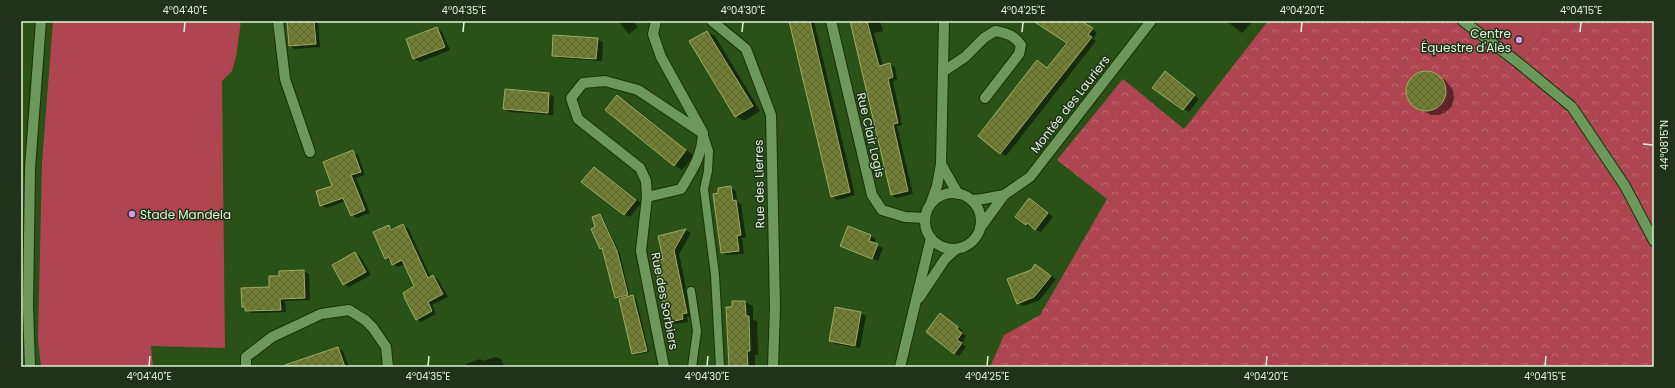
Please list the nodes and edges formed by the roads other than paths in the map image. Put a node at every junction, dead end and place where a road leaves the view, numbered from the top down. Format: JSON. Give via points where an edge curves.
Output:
{"nodes":[{"id":1,"x":41,"y":21,"type":"edge"},
{"id":2,"x":278,"y":21,"type":"edge"},
{"id":3,"x":656,"y":21,"type":"edge"},
{"id":4,"x":712,"y":21,"type":"edge"},
{"id":5,"x":831,"y":21,"type":"edge"},
{"id":6,"x":944,"y":21,"type":"edge"},
{"id":7,"x":1151,"y":21,"type":"edge"},
{"id":8,"x":1463,"y":21,"type":"edge"},
{"id":9,"x":944,"y":71,"type":"junction"},
{"id":10,"x":985,"y":98,"type":"dead end"},
{"id":11,"x":703,"y":133,"type":"junction"},
{"id":12,"x":310,"y":152,"type":"dead end"},
{"id":13,"x":941,"y":164,"type":"junction"},
{"id":14,"x":958,"y":194,"type":"junction"},
{"id":15,"x":1004,"y":195,"type":"junction"},
{"id":16,"x":647,"y":197,"type":"junction"},
{"id":17,"x":971,"y":200,"type":"junction"},
{"id":18,"x":931,"y":203,"type":"junction"},
{"id":19,"x":925,"y":218,"type":"junction"},
{"id":20,"x":980,"y":228,"type":"junction"},
{"id":21,"x":931,"y":238,"type":"junction"},
{"id":22,"x":1654,"y":241,"type":"edge"},
{"id":23,"x":956,"y":249,"type":"junction"},
{"id":24,"x":691,"y":291,"type":"dead end"},
{"id":25,"x":915,"y":304,"type":"junction"},
{"id":26,"x":30,"y":367,"type":"edge"},
{"id":27,"x":246,"y":367,"type":"edge"},
{"id":28,"x":388,"y":367,"type":"edge"},
{"id":29,"x":664,"y":367,"type":"edge"},
{"id":30,"x":692,"y":367,"type":"edge"},
{"id":31,"x":720,"y":367,"type":"edge"},
{"id":32,"x":773,"y":367,"type":"edge"},
{"id":33,"x":900,"y":367,"type":"edge"}],
"edges":[{"from":1,"to":26,"type":"street","via":[[30,168]]},
{"from":2,"to":12,"type":"street","via":[[285,79]]},
{"from":3,"to":11,"type":"street","via":[[653,34],[661,57]]},
{"from":4,"to":32,"type":"street","name":"Rue des Lierres","via":[[746,49],[771,115],[775,307]]},
{"from":5,"to":19,"type":"street","name":"Rue Clair Logis","via":[[872,195],[882,210],[905,217]]},
{"from":6,"to":9,"type":"street"},
{"from":7,"to":15,"type":"street","name":"Montée des Lauriers","via":[[1030,177]]},
{"from":8,"to":22,"type":"street","via":[[1572,107],[1625,186]]},
{"from":9,"to":10,"type":"street","via":[[995,31],[1016,38],[1020,45],[1019,54]]},
{"from":9,"to":13,"type":"street"},
{"from":11,"to":16,"type":"street","via":[[702,148],[696,164],[680,189]]},
{"from":11,"to":16,"type":"street","name":"Rue des Sorbiers","via":[[638,90],[605,81],[584,83],[571,98],[578,119],[640,168],[646,181]]},
{"from":11,"to":31,"type":"lane","via":[[709,150],[704,189],[715,275]]},
{"from":13,"to":14,"type":"street"},
{"from":13,"to":18,"type":"street"},
{"from":14,"to":17,"type":"street"},
{"from":14,"to":18,"type":"street","via":[[944,195]]},
{"from":15,"to":17,"type":"street","name":"Montée des Lauriers"},
{"from":15,"to":20,"type":"street","name":"Montée des Lauriers"},
{"from":16,"to":29,"type":"street","name":"Rue des Sorbiers","via":[[641,251]]},
{"from":17,"to":20,"type":"street","via":[[979,212]]},
{"from":18,"to":19,"type":"street"},
{"from":19,"to":21,"type":"street","via":[[926,229]]},
{"from":20,"to":23,"type":"street","via":[[971,242]]},
{"from":21,"to":23,"type":"street","via":[[946,248]]},
{"from":21,"to":25,"type":"street"},
{"from":23,"to":25,"type":"street","via":[[945,259]]},
{"from":24,"to":30,"type":"lane","via":[[697,331]]},
{"from":25,"to":33,"type":"street"},
{"from":27,"to":28,"type":"street","via":[[246,357],[272,337],[321,314],[348,310],[373,328],[386,347]]}]}
